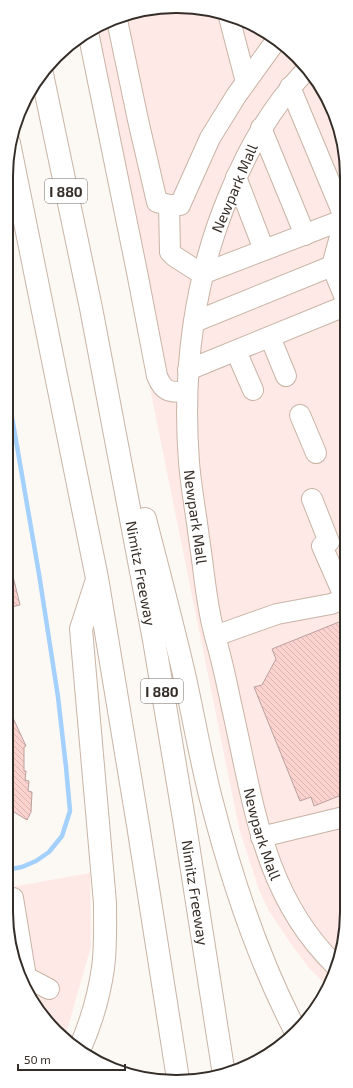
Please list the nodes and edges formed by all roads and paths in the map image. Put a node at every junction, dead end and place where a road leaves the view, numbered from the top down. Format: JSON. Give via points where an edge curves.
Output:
{"nodes":[{"id":1,"x":231,"y":23,"type":"edge"},
{"id":2,"x":118,"y":24,"type":"edge"},
{"id":3,"x":89,"y":39,"type":"edge"},
{"id":4,"x":273,"y":45,"type":"edge"},
{"id":5,"x":303,"y":73,"type":"edge"},
{"id":6,"x":44,"y":82,"type":"edge"},
{"id":7,"x":246,"y":82,"type":"junction"},
{"id":8,"x":290,"y":87,"type":"junction"},
{"id":9,"x":261,"y":128,"type":"junction"},
{"id":10,"x":14,"y":160,"type":"edge"},
{"id":11,"x":236,"y":177,"type":"junction"},
{"id":12,"x":169,"y":205,"type":"junction"},
{"id":13,"x":340,"y":207,"type":"edge"},
{"id":14,"x":340,"y":221,"type":"edge"},
{"id":15,"x":305,"y":234,"type":"junction"},
{"id":16,"x":340,"y":237,"type":"edge"},
{"id":17,"x":264,"y":250,"type":"junction"},
{"id":18,"x":332,"y":266,"type":"junction"},
{"id":19,"x":202,"y":274,"type":"junction"},
{"id":20,"x":340,"y":286,"type":"edge"},
{"id":21,"x":91,"y":308,"type":"junction"},
{"id":22,"x":340,"y":308,"type":"edge"},
{"id":23,"x":194,"y":322,"type":"junction"},
{"id":24,"x":270,"y":336,"type":"junction"},
{"id":25,"x":236,"y":351,"type":"junction"},
{"id":26,"x":188,"y":370,"type":"junction"},
{"id":27,"x":286,"y":376,"type":"dead end"},
{"id":28,"x":253,"y":390,"type":"dead end"},
{"id":29,"x":187,"y":392,"type":"junction"},
{"id":30,"x":300,"y":415,"type":"dead end"},
{"id":31,"x":316,"y":453,"type":"dead end"},
{"id":32,"x":312,"y":499,"type":"dead end"},
{"id":33,"x":97,"y":578,"type":"junction"},
{"id":34,"x":340,"y":585,"type":"edge"},
{"id":35,"x":340,"y":601,"type":"edge"},
{"id":36,"x":215,"y":636,"type":"junction"},
{"id":37,"x":340,"y":818,"type":"edge"},
{"id":38,"x":261,"y":837,"type":"junction"},
{"id":39,"x":13,"y":898,"type":"dead end"},
{"id":40,"x":21,"y":960,"type":"edge"},
{"id":41,"x":332,"y":961,"type":"edge"},
{"id":42,"x":28,"y":980,"type":"edge"},
{"id":43,"x":49,"y":989,"type":"dead end"},
{"id":44,"x":211,"y":990,"type":"junction"},
{"id":45,"x":292,"y":1027,"type":"edge"},
{"id":46,"x":82,"y":1044,"type":"edge"},
{"id":47,"x":229,"y":1066,"type":"edge"},
{"id":48,"x":223,"y":1068,"type":"edge"},
{"id":49,"x":177,"y":1075,"type":"edge"}],
"edges":[{"from":1,"to":7,"type":"street"},
{"from":2,"to":12,"type":"street","via":[[157,202]]},
{"from":3,"to":29,"type":"street","via":[[157,376],[164,388],[170,392]]},
{"from":4,"to":7,"type":"street"},
{"from":5,"to":8,"type":"street","name":"Newpark Mall"},
{"from":6,"to":21,"type":"highway","name":"Nimitz Freeway","number":"I 880"},
{"from":7,"to":12,"type":"street","via":[[210,138],[180,205]]},
{"from":8,"to":9,"type":"street","name":"Newpark Mall"},
{"from":8,"to":13,"type":"street"},
{"from":9,"to":11,"type":"street","name":"Newpark Mall"},
{"from":9,"to":15,"type":"street"},
{"from":10,"to":33,"type":"highway"},
{"from":11,"to":17,"type":"street"},
{"from":11,"to":19,"type":"street","name":"Newpark Mall","via":[[222,210]]},
{"from":12,"to":19,"type":"street","via":[[170,252]]},
{"from":14,"to":15,"type":"street"},
{"from":15,"to":17,"type":"street"},
{"from":16,"to":18,"type":"street"},
{"from":17,"to":19,"type":"street"},
{"from":18,"to":20,"type":"street"},
{"from":18,"to":23,"type":"street"},
{"from":19,"to":23,"type":"street","name":"Newpark Mall"},
{"from":21,"to":44,"type":"highway","name":"Nimitz Freeway","number":"I 880","via":[[154,640]]},
{"from":21,"to":45,"type":"highway","via":[[175,635],[219,831],[251,928]]},
{"from":22,"to":24,"type":"street"},
{"from":23,"to":26,"type":"street","name":"Newpark Mall"},
{"from":24,"to":25,"type":"street"},
{"from":24,"to":27,"type":"street"},
{"from":25,"to":26,"type":"street"},
{"from":25,"to":28,"type":"street"},
{"from":26,"to":29,"type":"street","name":"Newpark Mall"},
{"from":29,"to":36,"type":"street","name":"Newpark Mall","via":[[188,457],[209,612]]},
{"from":30,"to":31,"type":"street"},
{"from":32,"to":34,"type":"street"},
{"from":33,"to":46,"type":"highway","via":[[81,629],[106,936],[97,1000]]},
{"from":33,"to":49,"type":"highway"},
{"from":35,"to":36,"type":"street","via":[[277,614]]},
{"from":36,"to":38,"type":"street","name":"Newpark Mall"},
{"from":37,"to":38,"type":"street"},
{"from":38,"to":41,"type":"street","name":"Newpark Mall","via":[[271,868],[287,903],[308,935]]},
{"from":39,"to":40,"type":"street"},
{"from":42,"to":43,"type":"street"},
{"from":44,"to":47,"type":"highway"},
{"from":44,"to":48,"type":"highway","name":"Nimitz Freeway","number":"I 880"}]}
